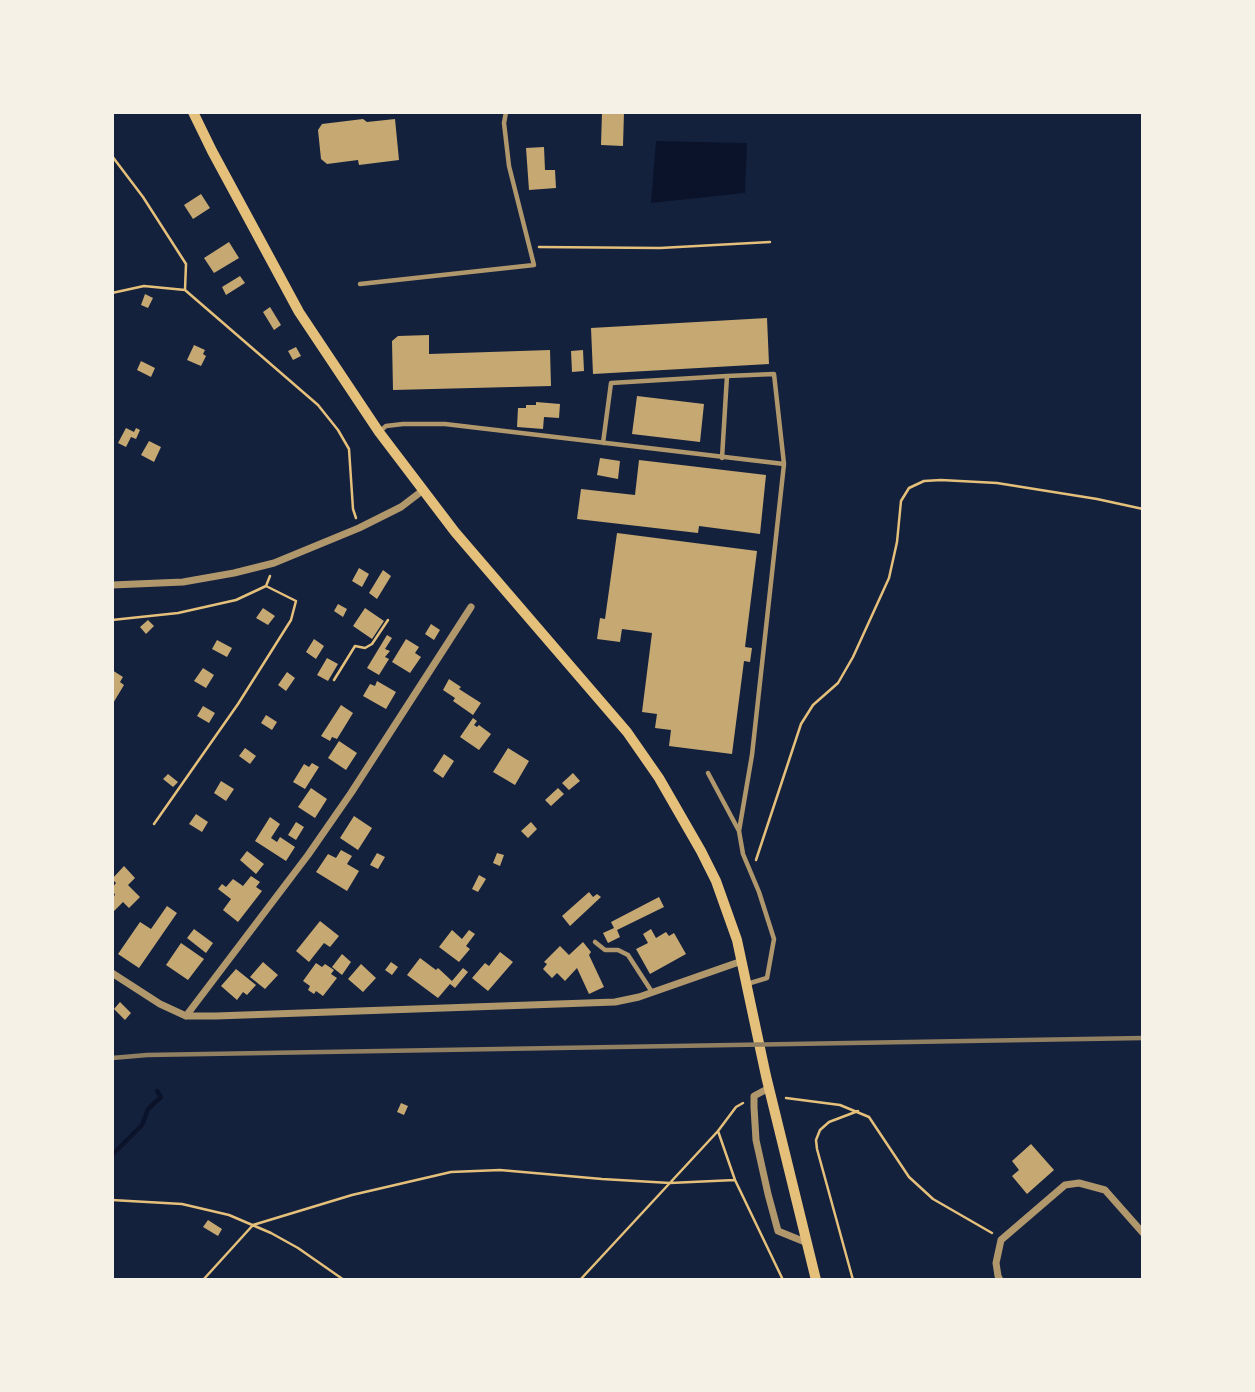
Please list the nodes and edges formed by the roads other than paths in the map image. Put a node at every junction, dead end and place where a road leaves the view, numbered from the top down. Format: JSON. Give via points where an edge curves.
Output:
{"nodes":[{"id":1,"x":193,"y":112,"type":"edge"},
{"id":2,"x":506,"y":112,"type":"edge"},
{"id":3,"x":360,"y":284,"type":"dead end"},
{"id":4,"x":727,"y":376,"type":"junction"},
{"id":5,"x":379,"y":432,"type":"junction"},
{"id":6,"x":603,"y":443,"type":"junction"},
{"id":7,"x":722,"y":458,"type":"junction"},
{"id":8,"x":784,"y":464,"type":"junction"},
{"id":9,"x":422,"y":491,"type":"junction"},
{"id":10,"x":112,"y":585,"type":"edge"},
{"id":11,"x":471,"y":607,"type":"dead end"},
{"id":12,"x":708,"y":773,"type":"dead end"},
{"id":13,"x":739,"y":831,"type":"junction"},
{"id":14,"x":595,"y":942,"type":"dead end"},
{"id":15,"x":742,"y":961,"type":"junction"},
{"id":16,"x":112,"y":973,"type":"edge"},
{"id":17,"x":747,"y":984,"type":"junction"},
{"id":18,"x":652,"y":993,"type":"junction"},
{"id":19,"x":186,"y":1016,"type":"junction"},
{"id":20,"x":769,"y":1087,"type":"junction"},
{"id":21,"x":1143,"y":1233,"type":"edge"},
{"id":22,"x":806,"y":1242,"type":"junction"},
{"id":23,"x":816,"y":1280,"type":"edge"},
{"id":24,"x":1000,"y":1280,"type":"edge"}],
"edges":[{"from":1,"to":5,"type":"main road","via":[[299,312]]},
{"from":2,"to":3,"type":"lane","via":[[509,166],[534,265]]},
{"from":4,"to":6,"type":"lane","via":[[611,383]]},
{"from":4,"to":7,"type":"lane"},
{"from":4,"to":8,"type":"lane","via":[[774,374]]},
{"from":5,"to":6,"type":"lane","via":[[386,426],[445,424]]},
{"from":5,"to":9,"type":"main road"},
{"from":6,"to":7,"type":"lane"},
{"from":7,"to":8,"type":"lane"},
{"from":8,"to":13,"type":"lane","via":[[752,755]]},
{"from":9,"to":10,"type":"street","via":[[359,528],[274,563],[183,582]]},
{"from":9,"to":15,"type":"main road","via":[[608,708],[659,778],[716,881]]},
{"from":11,"to":19,"type":"street","via":[[337,814]]},
{"from":12,"to":13,"type":"lane"},
{"from":13,"to":17,"type":"lane","via":[[774,939],[768,978]]},
{"from":14,"to":18,"type":"lane","via":[[605,950],[628,955]]},
{"from":15,"to":17,"type":"main road"},
{"from":15,"to":18,"type":"street"},
{"from":16,"to":19,"type":"street"},
{"from":17,"to":20,"type":"main road"},
{"from":18,"to":19,"type":"street","via":[[615,1002]]},
{"from":20,"to":22,"type":"main road"},
{"from":20,"to":22,"type":"street","via":[[754,1096],[756,1140],[778,1231]]},
{"from":21,"to":24,"type":"street","via":[[1105,1189],[1065,1185],[1001,1240],[996,1263]]},
{"from":22,"to":23,"type":"main road"}]}
